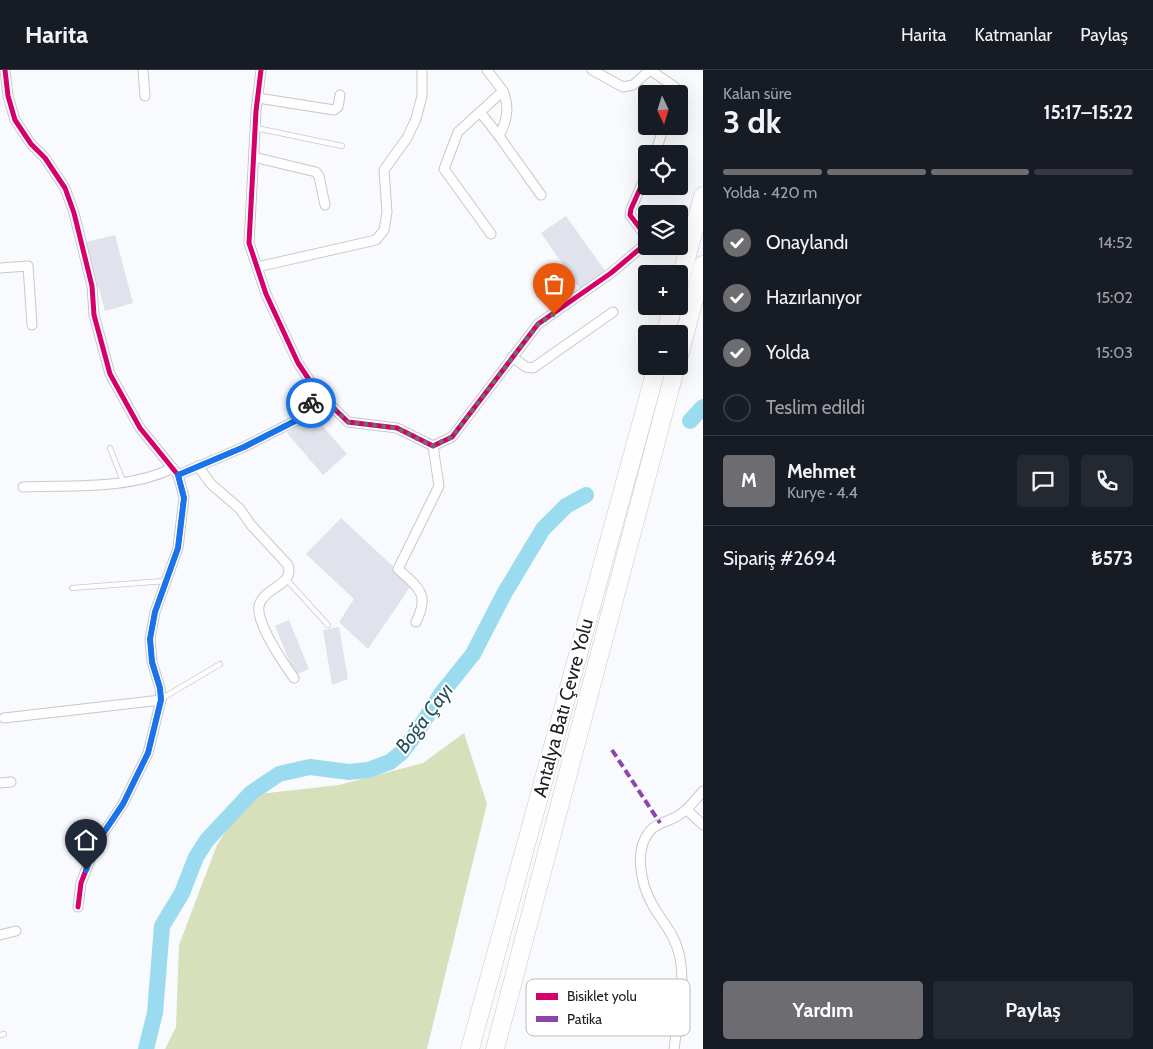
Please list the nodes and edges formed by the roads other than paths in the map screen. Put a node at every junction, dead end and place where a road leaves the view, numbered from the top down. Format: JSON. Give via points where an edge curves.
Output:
{"nodes":[{"id":1,"x":5,"y":70,"type":"edge"},
{"id":2,"x":143,"y":70,"type":"edge"},
{"id":3,"x":261,"y":70,"type":"edge"},
{"id":4,"x":422,"y":70,"type":"edge"},
{"id":5,"x":487,"y":70,"type":"edge"},
{"id":6,"x":592,"y":70,"type":"edge"},
{"id":7,"x":650,"y":70,"type":"edge"},
{"id":8,"x":673,"y":85,"type":"edge"},
{"id":9,"x":503,"y":91,"type":"junction"},
{"id":10,"x":4,"y":92,"type":"edge"},
{"id":11,"x":340,"y":95,"type":"dead end"},
{"id":12,"x":145,"y":96,"type":"dead end"},
{"id":13,"x":258,"y":98,"type":"junction"},
{"id":14,"x":480,"y":112,"type":"junction"},
{"id":15,"x":255,"y":128,"type":"junction"},
{"id":16,"x":499,"y":136,"type":"junction"},
{"id":17,"x":342,"y":146,"type":"dead end"},
{"id":18,"x":254,"y":157,"type":"junction"},
{"id":19,"x":638,"y":193,"type":"edge"},
{"id":20,"x":541,"y":194,"type":"dead end"},
{"id":21,"x":703,"y":196,"type":"edge"},
{"id":22,"x":325,"y":205,"type":"dead end"},
{"id":23,"x":491,"y":234,"type":"dead end"},
{"id":24,"x":703,"y":264,"type":"edge"},
{"id":25,"x":684,"y":265,"type":"edge"},
{"id":26,"x":257,"y":267,"type":"junction"},
{"id":27,"x":0,"y":268,"type":"edge"},
{"id":28,"x":613,"y":312,"type":"dead end"},
{"id":29,"x":32,"y":325,"type":"dead end"},
{"id":30,"x":687,"y":325,"type":"edge"},
{"id":31,"x":512,"y":357,"type":"junction"},
{"id":32,"x":654,"y":375,"type":"edge"},
{"id":33,"x":674,"y":375,"type":"edge"},
{"id":34,"x":318,"y":393,"type":"junction"},
{"id":35,"x":432,"y":446,"type":"junction"},
{"id":36,"x":110,"y":448,"type":"dead end"},
{"id":37,"x":198,"y":466,"type":"junction"},
{"id":38,"x":175,"y":471,"type":"junction"},
{"id":39,"x":123,"y":481,"type":"junction"},
{"id":40,"x":23,"y":487,"type":"dead end"},
{"id":41,"x":286,"y":580,"type":"junction"},
{"id":42,"x":166,"y":581,"type":"junction"},
{"id":43,"x":72,"y":588,"type":"dead end"},
{"id":44,"x":416,"y":622,"type":"dead end"},
{"id":45,"x":328,"y":625,"type":"dead end"},
{"id":46,"x":220,"y":664,"type":"dead end"},
{"id":47,"x":294,"y":678,"type":"dead end"},
{"id":48,"x":161,"y":700,"type":"junction"},
{"id":49,"x":4,"y":718,"type":"dead end"},
{"id":50,"x":11,"y":782,"type":"dead end"},
{"id":51,"x":0,"y":783,"type":"edge"},
{"id":52,"x":703,"y":791,"type":"edge"},
{"id":53,"x":687,"y":810,"type":"junction"},
{"id":54,"x":703,"y":825,"type":"edge"},
{"id":55,"x":78,"y":907,"type":"dead end"},
{"id":56,"x":16,"y":931,"type":"dead end"},
{"id":57,"x":0,"y":935,"type":"edge"},
{"id":58,"x":681,"y":979,"type":"edge"},
{"id":59,"x":675,"y":1036,"type":"edge"},
{"id":60,"x":470,"y":1049,"type":"edge"},
{"id":61,"x":495,"y":1049,"type":"edge"},
{"id":62,"x":674,"y":1049,"type":"edge"}],
"edges":[{"from":1,"to":10,"type":"street"},
{"from":2,"to":12,"type":"street"},
{"from":3,"to":13,"type":"street"},
{"from":4,"to":26,"type":"street","via":[[422,96],[416,119],[384,170],[387,212],[384,230],[376,240]]},
{"from":5,"to":9,"type":"street"},
{"from":6,"to":7,"type":"street","via":[[623,87],[633,85]]},
{"from":7,"to":8,"type":"street"},
{"from":9,"to":14,"type":"street"},
{"from":9,"to":16,"type":"street","via":[[508,114]]},
{"from":10,"to":38,"type":"street","via":[[15,120],[65,188],[92,286],[94,315],[110,374],[140,428]]},
{"from":11,"to":13,"type":"street","via":[[338,107],[334,110]]},
{"from":13,"to":15,"type":"street"},
{"from":14,"to":16,"type":"street"},
{"from":14,"to":23,"type":"street","via":[[458,132],[444,170]]},
{"from":15,"to":17,"type":"lane"},
{"from":15,"to":18,"type":"street"},
{"from":16,"to":20,"type":"street"},
{"from":18,"to":22,"type":"street","via":[[316,172]]},
{"from":18,"to":26,"type":"street","via":[[249,243]]},
{"from":19,"to":31,"type":"street","via":[[630,210],[632,220],[645,235],[643,246],[611,274],[538,324]]},
{"from":21,"to":25,"type":"highway"},
{"from":24,"to":30,"type":"highway"},
{"from":26,"to":34,"type":"street","via":[[298,363]]},
{"from":27,"to":29,"type":"street","via":[[28,266]]},
{"from":28,"to":31,"type":"street","via":[[533,368]]},
{"from":31,"to":35,"type":"street","via":[[452,437]]},
{"from":32,"to":60,"type":"highway","name":"Antalya Batı Çevre Yolu"},
{"from":33,"to":61,"type":"highway","name":"Antalya Batı Çevre Yolu"},
{"from":34,"to":35,"type":"street","via":[[348,422],[397,428]]},
{"from":34,"to":37,"type":"street","via":[[301,418]]},
{"from":35,"to":44,"type":"street","via":[[439,486],[398,569],[422,595],[422,610]]},
{"from":36,"to":39,"type":"lane"},
{"from":37,"to":38,"type":"street"},
{"from":37,"to":41,"type":"street","via":[[288,565]]},
{"from":38,"to":39,"type":"street"},
{"from":38,"to":42,"type":"street","via":[[184,498],[178,548]]},
{"from":39,"to":40,"type":"street"},
{"from":41,"to":45,"type":"lane"},
{"from":41,"to":47,"type":"street","via":[[265,595],[259,610],[264,626]]},
{"from":42,"to":43,"type":"lane"},
{"from":42,"to":48,"type":"street","via":[[150,639]]},
{"from":46,"to":48,"type":"lane"},
{"from":48,"to":49,"type":"street"},
{"from":48,"to":55,"type":"street","via":[[148,753],[123,804],[96,844],[81,883]]},
{"from":50,"to":51,"type":"street"},
{"from":52,"to":53,"type":"street"},
{"from":53,"to":54,"type":"street"},
{"from":53,"to":58,"type":"street","via":[[649,832],[640,852],[641,878],[651,904],[671,932],[679,952]]},
{"from":56,"to":57,"type":"street"},
{"from":59,"to":62,"type":"street"}]}
